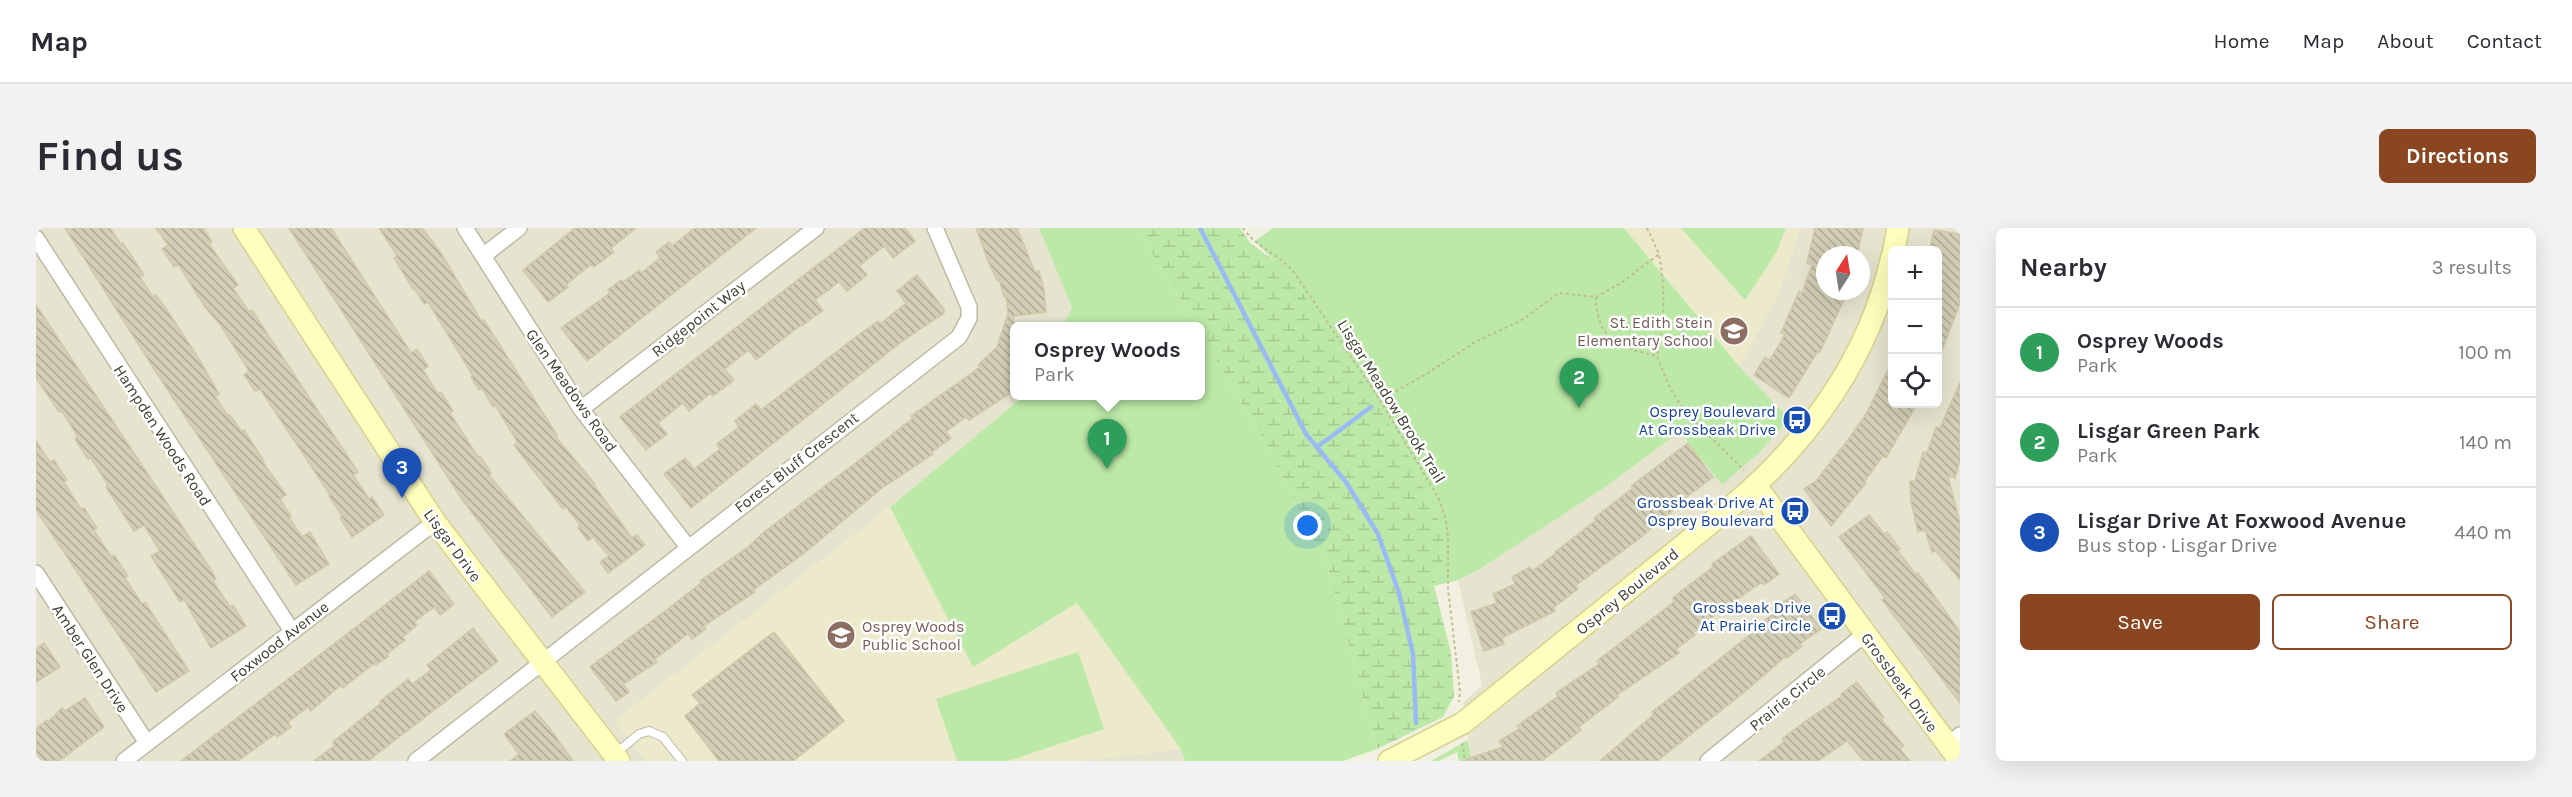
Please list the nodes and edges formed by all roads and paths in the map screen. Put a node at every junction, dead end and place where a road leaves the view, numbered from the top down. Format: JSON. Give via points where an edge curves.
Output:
{"nodes":[{"id":1,"x":244,"y":228,"type":"edge"},
{"id":2,"x":465,"y":228,"type":"edge"},
{"id":3,"x":519,"y":228,"type":"edge"},
{"id":4,"x":816,"y":228,"type":"edge"},
{"id":5,"x":935,"y":228,"type":"edge"},
{"id":6,"x":1244,"y":228,"type":"edge"},
{"id":7,"x":1647,"y":228,"type":"edge"},
{"id":8,"x":1898,"y":228,"type":"edge"},
{"id":9,"x":36,"y":238,"type":"edge"},
{"id":10,"x":1895,"y":246,"type":"edge"},
{"id":11,"x":1659,"y":255,"type":"junction"},
{"id":12,"x":483,"y":256,"type":"junction"},
{"id":13,"x":1888,"y":271,"type":"edge"},
{"id":14,"x":1596,"y":297,"type":"junction"},
{"id":15,"x":1657,"y":356,"type":"junction"},
{"id":16,"x":1380,"y":400,"type":"junction"},
{"id":17,"x":581,"y":409,"type":"junction"},
{"id":18,"x":1750,"y":478,"type":"junction"},
{"id":19,"x":435,"y":522,"type":"junction"},
{"id":20,"x":688,"y":547,"type":"junction"},
{"id":21,"x":36,"y":573,"type":"edge"},
{"id":22,"x":41,"y":594,"type":"edge"},
{"id":23,"x":292,"y":631,"type":"junction"},
{"id":24,"x":1865,"y":634,"type":"junction"},
{"id":25,"x":542,"y":662,"type":"junction"},
{"id":26,"x":1455,"y":733,"type":"junction"},
{"id":27,"x":147,"y":743,"type":"junction"},
{"id":28,"x":1956,"y":747,"type":"edge"},
{"id":29,"x":1729,"y":755,"type":"edge"},
{"id":30,"x":616,"y":758,"type":"edge"},
{"id":31,"x":1391,"y":760,"type":"edge"},
{"id":32,"x":124,"y":761,"type":"edge"},
{"id":33,"x":417,"y":761,"type":"edge"},
{"id":34,"x":682,"y":761,"type":"edge"},
{"id":35,"x":1465,"y":761,"type":"edge"},
{"id":36,"x":1708,"y":761,"type":"edge"}],
"edges":[{"from":1,"to":19,"type":"street","name":"Lisgar Drive"},
{"from":2,"to":12,"type":"street","name":"Glen Meadows Road"},
{"from":3,"to":12,"type":"street"},
{"from":4,"to":17,"type":"street","name":"Ridgepoint Way"},
{"from":5,"to":20,"type":"street","name":"Forest Bluff Crescent","via":[[969,307],[964,331]]},
{"from":6,"to":16,"type":"path","name":"Lisgar Meadow Brook Trail","via":[[1251,239],[1293,271]]},
{"from":7,"to":11,"type":"path"},
{"from":8,"to":10,"type":"street"},
{"from":9,"to":23,"type":"street","name":"Hampden Woods Road"},
{"from":11,"to":14,"type":"path"},
{"from":11,"to":15,"type":"path","via":[[1665,286]]},
{"from":12,"to":17,"type":"street","name":"Glen Meadows Road"},
{"from":13,"to":18,"type":"street","name":"Osprey Boulevard","via":[[1869,326],[1839,385],[1792,449]]},
{"from":14,"to":15,"type":"path","via":[[1596,315],[1608,336],[1624,348]]},
{"from":14,"to":16,"type":"path","via":[[1559,293],[1520,321],[1475,342]]},
{"from":15,"to":18,"type":"path","via":[[1685,412]]},
{"from":16,"to":26,"type":"path","name":"Lisgar Meadow Brook Trail","via":[[1439,499],[1446,521],[1448,589],[1460,691]]},
{"from":17,"to":20,"type":"street","name":"Glen Meadows Road"},
{"from":18,"to":24,"type":"street","name":"Grossbeak Drive"},
{"from":18,"to":26,"type":"street","name":"Osprey Boulevard"},
{"from":19,"to":23,"type":"street","name":"Foxwood Avenue"},
{"from":19,"to":25,"type":"street","name":"Lisgar Drive"},
{"from":20,"to":25,"type":"street","name":"Forest Bluff Crescent"},
{"from":21,"to":22,"type":"street","name":"Amber Glen Drive"},
{"from":22,"to":27,"type":"street","name":"Amber Glen Drive"},
{"from":23,"to":27,"type":"street","name":"Foxwood Avenue"},
{"from":24,"to":28,"type":"street","name":"Grossbeak Drive"},
{"from":24,"to":29,"type":"street","name":"Prairie Circle"},
{"from":25,"to":30,"type":"street","name":"Lisgar Drive"},
{"from":25,"to":33,"type":"street","name":"Forest Bluff Crescent"},
{"from":26,"to":31,"type":"street","name":"Osprey Boulevard"},
{"from":26,"to":35,"type":"path","name":"Lisgar Meadow Brook Trail"},
{"from":27,"to":32,"type":"street","name":"Foxwood Avenue"},
{"from":29,"to":36,"type":"street","name":"Prairie Circle"},
{"from":30,"to":34,"type":"lane","via":[[639,734],[649,730],[663,737]]}]}
